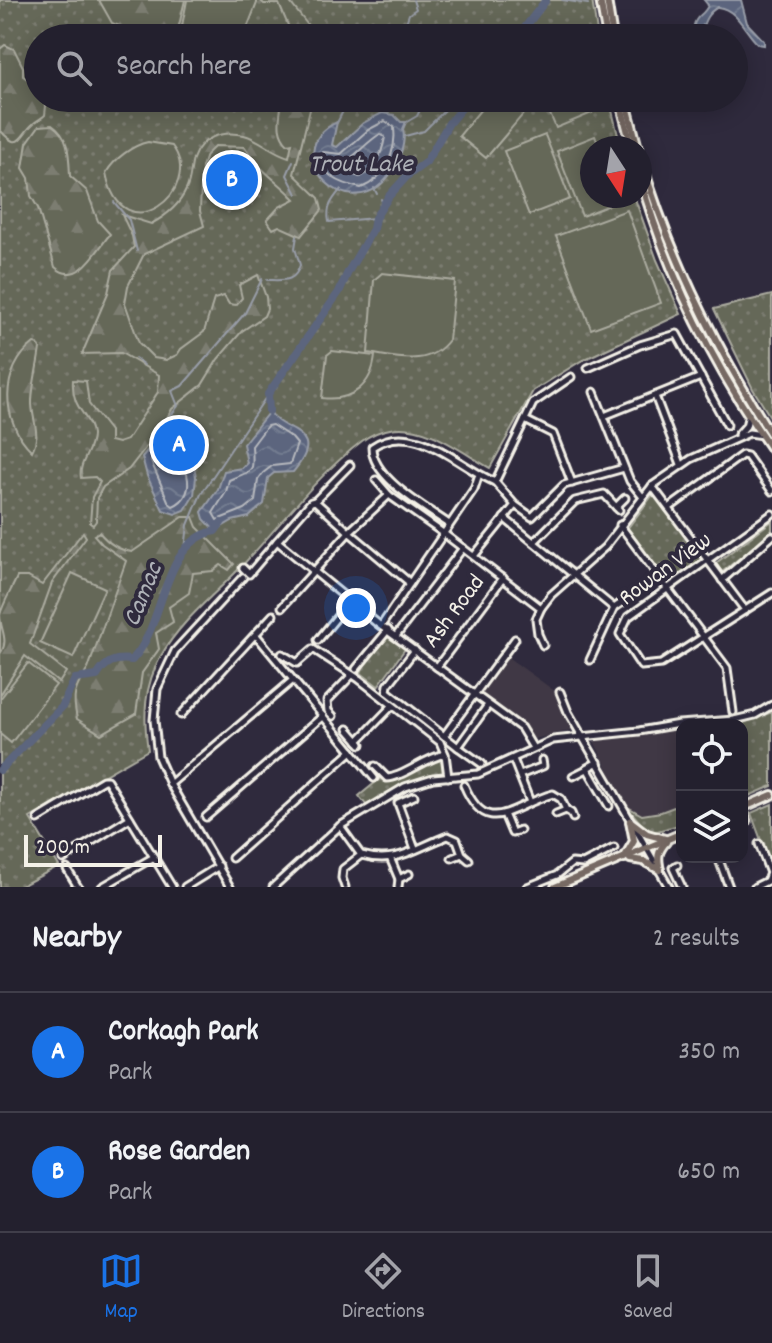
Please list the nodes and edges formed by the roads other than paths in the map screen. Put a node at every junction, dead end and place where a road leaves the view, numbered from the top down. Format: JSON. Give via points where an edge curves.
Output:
{"nodes":[{"id":1,"x":600,"y":0,"type":"edge"},
{"id":2,"x":607,"y":0,"type":"edge"},
{"id":3,"x":604,"y":24,"type":"edge"},
{"id":4,"x":611,"y":24,"type":"edge"},
{"id":5,"x":625,"y":112,"type":"edge"},
{"id":6,"x":626,"y":112,"type":"edge"},
{"id":7,"x":630,"y":136,"type":"edge"},
{"id":8,"x":634,"y":136,"type":"edge"},
{"id":9,"x":652,"y":193,"type":"edge"},
{"id":10,"x":649,"y":208,"type":"edge"},
{"id":11,"x":588,"y":368,"type":"dead end"},
{"id":12,"x":701,"y":377,"type":"junction"},
{"id":13,"x":566,"y":378,"type":"dead end"},
{"id":14,"x":594,"y":392,"type":"dead end"},
{"id":15,"x":655,"y":396,"type":"junction"},
{"id":16,"x":729,"y":412,"type":"dead end"},
{"id":17,"x":749,"y":414,"type":"junction"},
{"id":18,"x":604,"y":416,"type":"junction"},
{"id":19,"x":722,"y":417,"type":"junction"},
{"id":20,"x":525,"y":420,"type":"junction"},
{"id":21,"x":727,"y":425,"type":"dead end"},
{"id":22,"x":763,"y":436,"type":"junction"},
{"id":23,"x":772,"y":436,"type":"edge"},
{"id":24,"x":731,"y":441,"type":"junction"},
{"id":25,"x":772,"y":450,"type":"edge"},
{"id":26,"x":681,"y":464,"type":"junction"},
{"id":27,"x":350,"y":465,"type":"dead end"},
{"id":28,"x":624,"y":468,"type":"junction"},
{"id":29,"x":478,"y":477,"type":"junction"},
{"id":30,"x":376,"y":480,"type":"dead end"},
{"id":31,"x":495,"y":482,"type":"junction"},
{"id":32,"x":572,"y":483,"type":"junction"},
{"id":33,"x":652,"y":486,"type":"junction"},
{"id":34,"x":772,"y":491,"type":"edge"},
{"id":35,"x":389,"y":495,"type":"junction"},
{"id":36,"x":642,"y":496,"type":"junction"},
{"id":37,"x":625,"y":498,"type":"dead end"},
{"id":38,"x":315,"y":501,"type":"junction"},
{"id":39,"x":515,"y":505,"type":"junction"},
{"id":40,"x":669,"y":508,"type":"junction"},
{"id":41,"x":772,"y":514,"type":"edge"},
{"id":42,"x":504,"y":518,"type":"junction"},
{"id":43,"x":449,"y":524,"type":"junction"},
{"id":44,"x":620,"y":525,"type":"junction"},
{"id":45,"x":349,"y":532,"type":"junction"},
{"id":46,"x":443,"y":533,"type":"junction"},
{"id":47,"x":772,"y":536,"type":"edge"},
{"id":48,"x":277,"y":541,"type":"junction"},
{"id":49,"x":534,"y":542,"type":"junction"},
{"id":50,"x":463,"y":548,"type":"junction"},
{"id":51,"x":474,"y":556,"type":"junction"},
{"id":52,"x":708,"y":561,"type":"junction"},
{"id":53,"x":243,"y":568,"type":"dead end"},
{"id":54,"x":313,"y":571,"type":"junction"},
{"id":55,"x":574,"y":575,"type":"junction"},
{"id":56,"x":660,"y":576,"type":"junction"},
{"id":57,"x":243,"y":577,"type":"dead end"},
{"id":58,"x":503,"y":578,"type":"junction"},
{"id":59,"x":722,"y":580,"type":"junction"},
{"id":60,"x":410,"y":583,"type":"junction"},
{"id":61,"x":669,"y":588,"type":"junction"},
{"id":62,"x":772,"y":593,"type":"edge"},
{"id":63,"x":350,"y":601,"type":"junction"},
{"id":64,"x":282,"y":607,"type":"dead end"},
{"id":65,"x":541,"y":608,"type":"junction"},
{"id":66,"x":614,"y":608,"type":"junction"},
{"id":67,"x":745,"y":610,"type":"junction"},
{"id":68,"x":273,"y":615,"type":"dead end"},
{"id":69,"x":381,"y":626,"type":"junction"},
{"id":70,"x":388,"y":630,"type":"junction"},
{"id":71,"x":256,"y":635,"type":"junction"},
{"id":72,"x":396,"y":636,"type":"junction"},
{"id":73,"x":705,"y":637,"type":"junction"},
{"id":74,"x":515,"y":639,"type":"dead end"},
{"id":75,"x":318,"y":640,"type":"dead end"},
{"id":76,"x":543,"y":645,"type":"dead end"},
{"id":77,"x":415,"y":650,"type":"junction"},
{"id":78,"x":282,"y":654,"type":"dead end"},
{"id":79,"x":590,"y":660,"type":"dead end"},
{"id":80,"x":437,"y":667,"type":"junction"},
{"id":81,"x":356,"y":669,"type":"dead end"},
{"id":82,"x":352,"y":675,"type":"junction"},
{"id":83,"x":293,"y":680,"type":"junction"},
{"id":84,"x":560,"y":692,"type":"dead end"},
{"id":85,"x":474,"y":694,"type":"junction"},
{"id":86,"x":488,"y":705,"type":"junction"},
{"id":87,"x":772,"y":705,"type":"edge"},
{"id":88,"x":392,"y":706,"type":"junction"},
{"id":89,"x":733,"y":712,"type":"dead end"},
{"id":90,"x":181,"y":715,"type":"dead end"},
{"id":91,"x":323,"y":716,"type":"junction"},
{"id":92,"x":333,"y":716,"type":"dead end"},
{"id":93,"x":348,"y":729,"type":"dead end"},
{"id":94,"x":584,"y":735,"type":"junction"},
{"id":95,"x":444,"y":736,"type":"junction"},
{"id":96,"x":458,"y":747,"type":"junction"},
{"id":97,"x":533,"y":748,"type":"junction"},
{"id":98,"x":352,"y":751,"type":"junction"},
{"id":99,"x":445,"y":754,"type":"junction"},
{"id":100,"x":513,"y":759,"type":"junction"},
{"id":101,"x":542,"y":760,"type":"dead end"},
{"id":102,"x":598,"y":762,"type":"junction"},
{"id":103,"x":482,"y":764,"type":"dead end"},
{"id":104,"x":375,"y":766,"type":"dead end"},
{"id":105,"x":587,"y":768,"type":"junction"},
{"id":106,"x":520,"y":775,"type":"junction"},
{"id":107,"x":573,"y":776,"type":"dead end"},
{"id":108,"x":448,"y":777,"type":"junction"},
{"id":109,"x":374,"y":778,"type":"dead end"},
{"id":110,"x":170,"y":784,"type":"junction"},
{"id":111,"x":464,"y":785,"type":"dead end"},
{"id":112,"x":772,"y":795,"type":"edge"},
{"id":113,"x":414,"y":796,"type":"dead end"},
{"id":114,"x":530,"y":802,"type":"junction"},
{"id":115,"x":609,"y":806,"type":"dead end"},
{"id":116,"x":566,"y":810,"type":"junction"},
{"id":117,"x":748,"y":813,"type":"edge"},
{"id":118,"x":504,"y":814,"type":"junction"},
{"id":119,"x":556,"y":814,"type":"dead end"},
{"id":120,"x":206,"y":817,"type":"dead end"},
{"id":121,"x":130,"y":818,"type":"junction"},
{"id":122,"x":573,"y":818,"type":"dead end"},
{"id":123,"x":38,"y":819,"type":"dead end"},
{"id":124,"x":630,"y":821,"type":"junction"},
{"id":125,"x":340,"y":826,"type":"junction"},
{"id":126,"x":520,"y":830,"type":"dead end"},
{"id":127,"x":676,"y":836,"type":"edge"},
{"id":128,"x":668,"y":839,"type":"junction"},
{"id":129,"x":614,"y":848,"type":"dead end"},
{"id":130,"x":758,"y":848,"type":"dead end"},
{"id":131,"x":415,"y":849,"type":"junction"},
{"id":132,"x":647,"y":849,"type":"junction"},
{"id":133,"x":462,"y":854,"type":"junction"},
{"id":134,"x":361,"y":855,"type":"junction"},
{"id":135,"x":154,"y":857,"type":"junction"},
{"id":136,"x":232,"y":858,"type":"dead end"},
{"id":137,"x":452,"y":858,"type":"dead end"},
{"id":138,"x":63,"y":859,"type":"dead end"},
{"id":139,"x":391,"y":860,"type":"junction"},
{"id":140,"x":469,"y":860,"type":"dead end"},
{"id":141,"x":623,"y":860,"type":"junction"},
{"id":142,"x":720,"y":863,"type":"edge"},
{"id":143,"x":568,"y":865,"type":"junction"},
{"id":144,"x":677,"y":865,"type":"dead end"},
{"id":145,"x":219,"y":866,"type":"junction"},
{"id":146,"x":67,"y":869,"type":"dead end"},
{"id":147,"x":660,"y":870,"type":"junction"},
{"id":148,"x":409,"y":874,"type":"dead end"},
{"id":149,"x":399,"y":879,"type":"junction"},
{"id":150,"x":573,"y":880,"type":"junction"},
{"id":151,"x":78,"y":887,"type":"edge"},
{"id":152,"x":102,"y":887,"type":"edge"},
{"id":153,"x":172,"y":887,"type":"edge"},
{"id":154,"x":185,"y":887,"type":"edge"},
{"id":155,"x":230,"y":887,"type":"edge"},
{"id":156,"x":273,"y":887,"type":"edge"},
{"id":157,"x":345,"y":887,"type":"edge"},
{"id":158,"x":398,"y":887,"type":"edge"},
{"id":159,"x":527,"y":887,"type":"edge"},
{"id":160,"x":555,"y":887,"type":"edge"},
{"id":161,"x":669,"y":887,"type":"edge"},
{"id":162,"x":682,"y":887,"type":"edge"},
{"id":163,"x":729,"y":887,"type":"edge"},
{"id":164,"x":755,"y":887,"type":"edge"}],
"edges":[{"from":1,"to":3,"type":"main road"},
{"from":2,"to":4,"type":"main road"},
{"from":5,"to":7,"type":"main road"},
{"from":6,"to":8,"type":"main road"},
{"from":9,"to":23,"type":"main road","via":[[712,337]]},
{"from":10,"to":17,"type":"main road","via":[[691,311]]},
{"from":11,"to":12,"type":"street","via":[[595,360],[675,333]]},
{"from":12,"to":15,"type":"street"},
{"from":12,"to":19,"type":"street"},
{"from":13,"to":20,"type":"street","via":[[536,399]]},
{"from":14,"to":18,"type":"street"},
{"from":15,"to":18,"type":"street"},
{"from":15,"to":26,"type":"street"},
{"from":16,"to":19,"type":"street"},
{"from":17,"to":22,"type":"main road"},
{"from":17,"to":24,"type":"street","via":[[744,429]]},
{"from":18,"to":28,"type":"street"},
{"from":19,"to":21,"type":"street"},
{"from":20,"to":31,"type":"street"},
{"from":20,"to":32,"type":"street","via":[[553,434]]},
{"from":22,"to":24,"type":"street","via":[[749,433]]},
{"from":22,"to":25,"type":"main road"},
{"from":24,"to":26,"type":"street"},
{"from":26,"to":33,"type":"street"},
{"from":27,"to":38,"type":"street"},
{"from":28,"to":32,"type":"street"},
{"from":28,"to":36,"type":"street"},
{"from":29,"to":31,"type":"street"},
{"from":29,"to":43,"type":"street"},
{"from":29,"to":43,"type":"street","via":[[416,439],[395,438],[372,447],[381,471]]},
{"from":30,"to":35,"type":"street"},
{"from":31,"to":39,"type":"street"},
{"from":32,"to":39,"type":"street","via":[[534,516]]},
{"from":33,"to":36,"type":"street"},
{"from":33,"to":40,"type":"street"},
{"from":34,"to":40,"type":"street","via":[[742,455]]},
{"from":35,"to":45,"type":"street"},
{"from":35,"to":46,"type":"street"},
{"from":36,"to":44,"type":"street"},
{"from":37,"to":49,"type":"street","via":[[617,508],[602,494],[575,501]]},
{"from":38,"to":45,"type":"street"},
{"from":38,"to":48,"type":"street"},
{"from":39,"to":42,"type":"street"},
{"from":40,"to":52,"type":"street"},
{"from":41,"to":52,"type":"street","name":"Rowan View"},
{"from":42,"to":49,"type":"street"},
{"from":42,"to":51,"type":"street"},
{"from":43,"to":46,"type":"street"},
{"from":44,"to":55,"type":"street"},
{"from":44,"to":56,"type":"street"},
{"from":45,"to":54,"type":"street"},
{"from":45,"to":60,"type":"street"},
{"from":46,"to":50,"type":"street"},
{"from":46,"to":60,"type":"street"},
{"from":47,"to":59,"type":"street"},
{"from":48,"to":53,"type":"street","via":[[249,574]]},
{"from":48,"to":54,"type":"street"},
{"from":49,"to":55,"type":"street"},
{"from":50,"to":51,"type":"street"},
{"from":50,"to":72,"type":"street"},
{"from":51,"to":58,"type":"street"},
{"from":52,"to":59,"type":"street"},
{"from":52,"to":61,"type":"street","name":"Rowan View"},
{"from":54,"to":63,"type":"street"},
{"from":54,"to":64,"type":"street"},
{"from":55,"to":65,"type":"street"},
{"from":55,"to":66,"type":"street"},
{"from":56,"to":61,"type":"street"},
{"from":56,"to":66,"type":"street"},
{"from":57,"to":110,"type":"street","via":[[175,651],[162,675],[154,736]]},
{"from":58,"to":65,"type":"street"},
{"from":58,"to":80,"type":"street","name":"Ash Road"},
{"from":59,"to":67,"type":"street"},
{"from":60,"to":69,"type":"street"},
{"from":61,"to":73,"type":"street"},
{"from":61,"to":73,"type":"street","name":"Rowan View","via":[[625,620],[620,631],[643,668],[667,662]]},
{"from":62,"to":67,"type":"street"},
{"from":63,"to":69,"type":"street"},
{"from":63,"to":75,"type":"street"},
{"from":65,"to":76,"type":"street","via":[[536,619]]},
{"from":66,"to":79,"type":"street"},
{"from":67,"to":73,"type":"street"},
{"from":68,"to":71,"type":"street"},
{"from":69,"to":70,"type":"street"},
{"from":70,"to":72,"type":"street"},
{"from":70,"to":81,"type":"street"},
{"from":71,"to":83,"type":"street"},
{"from":71,"to":90,"type":"street"},
{"from":72,"to":77,"type":"street"},
{"from":73,"to":89,"type":"street","via":[[727,668]]},
{"from":74,"to":85,"type":"street"},
{"from":77,"to":80,"type":"street"},
{"from":77,"to":95,"type":"street","via":[[386,689]]},
{"from":78,"to":82,"type":"street","via":[[297,663],[313,649]]},
{"from":80,"to":85,"type":"street"},
{"from":82,"to":88,"type":"street"},
{"from":82,"to":92,"type":"street","via":[[327,701]]},
{"from":83,"to":91,"type":"street"},
{"from":83,"to":110,"type":"street"},
{"from":84,"to":94,"type":"street"},
{"from":85,"to":86,"type":"street"},
{"from":85,"to":95,"type":"street"},
{"from":86,"to":96,"type":"street"},
{"from":86,"to":97,"type":"street","via":[[523,730]]},
{"from":87,"to":94,"type":"street","via":[[734,720]]},
{"from":88,"to":93,"type":"street","via":[[360,742]]},
{"from":88,"to":99,"type":"street","via":[[440,742]]},
{"from":91,"to":98,"type":"street"},
{"from":91,"to":120,"type":"street"},
{"from":94,"to":97,"type":"street"},
{"from":94,"to":102,"type":"street"},
{"from":95,"to":96,"type":"street"},
{"from":96,"to":103,"type":"street"},
{"from":97,"to":100,"type":"street"},
{"from":98,"to":109,"type":"street"},
{"from":98,"to":136,"type":"street"},
{"from":99,"to":104,"type":"street","via":[[395,778],[387,778]]},
{"from":99,"to":108,"type":"street"},
{"from":100,"to":106,"type":"street"},
{"from":100,"to":108,"type":"street","via":[[478,774]]},
{"from":101,"to":106,"type":"street","via":[[543,766]]},
{"from":102,"to":105,"type":"street"},
{"from":102,"to":124,"type":"street"},
{"from":105,"to":107,"type":"street"},
{"from":105,"to":115,"type":"street"},
{"from":106,"to":114,"type":"street"},
{"from":108,"to":125,"type":"street","via":[[405,787]]},
{"from":110,"to":145,"type":"street"},
{"from":111,"to":118,"type":"street","via":[[480,812]]},
{"from":112,"to":117,"type":"main road"},
{"from":113,"to":131,"type":"street","via":[[398,803]]},
{"from":114,"to":116,"type":"street","via":[[553,794]]},
{"from":114,"to":118,"type":"street"},
{"from":116,"to":119,"type":"street"},
{"from":116,"to":122,"type":"street"},
{"from":118,"to":126,"type":"street","via":[[512,833]]},
{"from":121,"to":123,"type":"street","via":[[103,780]]},
{"from":121,"to":135,"type":"street"},
{"from":121,"to":138,"type":"street"},
{"from":124,"to":128,"type":"main road","via":[[647,834]]},
{"from":124,"to":132,"type":"street"},
{"from":124,"to":141,"type":"main road","via":[[634,841]]},
{"from":125,"to":134,"type":"street"},
{"from":125,"to":156,"type":"street"},
{"from":127,"to":128,"type":"main road"},
{"from":128,"to":132,"type":"main road"},
{"from":128,"to":147,"type":"main road","via":[[658,852]]},
{"from":129,"to":143,"type":"street","via":[[583,864]]},
{"from":130,"to":164,"type":"street","via":[[770,873]]},
{"from":131,"to":133,"type":"street","via":[[448,836]]},
{"from":131,"to":139,"type":"street"},
{"from":132,"to":141,"type":"main road"},
{"from":132,"to":147,"type":"street"},
{"from":133,"to":137,"type":"street"},
{"from":133,"to":140,"type":"street"},
{"from":134,"to":139,"type":"street"},
{"from":134,"to":157,"type":"street","via":[[343,869]]},
{"from":135,"to":152,"type":"street"},
{"from":135,"to":153,"type":"street"},
{"from":139,"to":149,"type":"street"},
{"from":141,"to":147,"type":"main road","via":[[643,861]]},
{"from":141,"to":150,"type":"main road"},
{"from":142,"to":163,"type":"street"},
{"from":143,"to":150,"type":"street"},
{"from":143,"to":159,"type":"street"},
{"from":144,"to":162,"type":"street","via":[[673,868]]},
{"from":145,"to":154,"type":"street"},
{"from":145,"to":155,"type":"street"},
{"from":146,"to":151,"type":"street"},
{"from":147,"to":161,"type":"street"},
{"from":148,"to":149,"type":"street"},
{"from":149,"to":158,"type":"street"},
{"from":150,"to":160,"type":"main road"}]}
